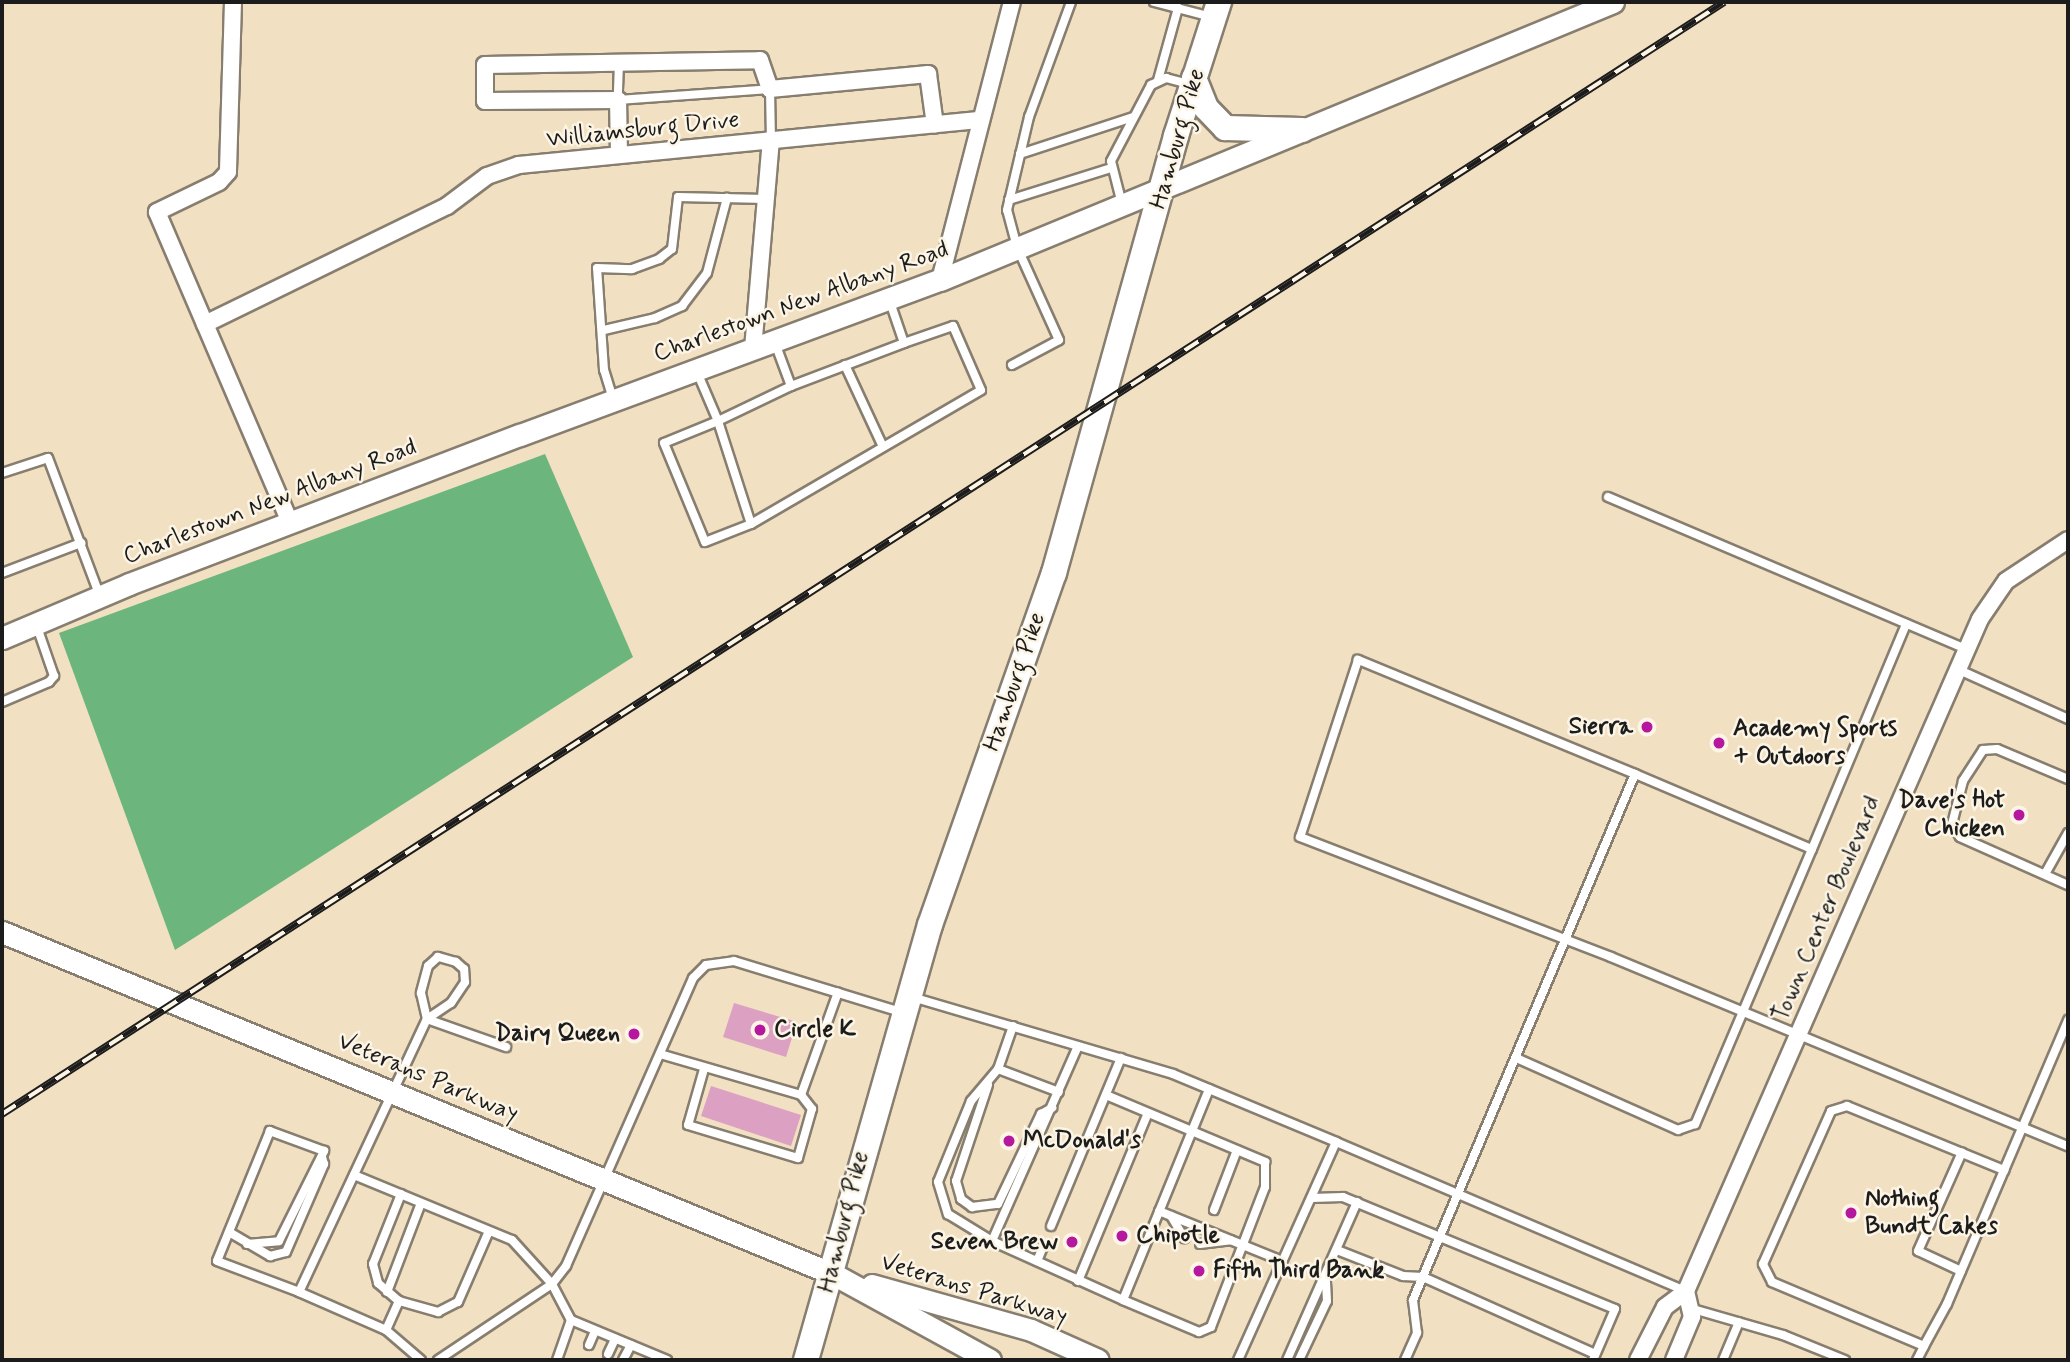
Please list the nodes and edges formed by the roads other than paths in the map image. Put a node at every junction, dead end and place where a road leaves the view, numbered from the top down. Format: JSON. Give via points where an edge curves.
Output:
{"nodes":[{"id":1,"x":233,"y":2,"type":"edge"},
{"id":2,"x":1012,"y":2,"type":"edge"},
{"id":3,"x":1071,"y":2,"type":"edge"},
{"id":4,"x":1154,"y":2,"type":"edge"},
{"id":5,"x":1613,"y":2,"type":"edge"},
{"id":6,"x":1167,"y":3,"type":"edge"},
{"id":7,"x":1178,"y":8,"type":"junction"},
{"id":8,"x":1216,"y":10,"type":"edge"},
{"id":9,"x":620,"y":62,"type":"junction"},
{"id":10,"x":1158,"y":80,"type":"junction"},
{"id":11,"x":1193,"y":81,"type":"junction"},
{"id":12,"x":770,"y":89,"type":"junction"},
{"id":13,"x":618,"y":100,"type":"junction"},
{"id":14,"x":1133,"y":117,"type":"junction"},
{"id":15,"x":981,"y":120,"type":"junction"},
{"id":16,"x":935,"y":125,"type":"junction"},
{"id":17,"x":1302,"y":130,"type":"junction"},
{"id":18,"x":771,"y":140,"type":"junction"},
{"id":19,"x":1020,"y":154,"type":"junction"},
{"id":20,"x":619,"y":155,"type":"junction"},
{"id":21,"x":1111,"y":167,"type":"junction"},
{"id":22,"x":1164,"y":187,"type":"junction"},
{"id":23,"x":727,"y":198,"type":"junction"},
{"id":24,"x":766,"y":199,"type":"junction"},
{"id":25,"x":1009,"y":200,"type":"junction"},
{"id":26,"x":1122,"y":204,"type":"junction"},
{"id":27,"x":1017,"y":247,"type":"junction"},
{"id":28,"x":940,"y":280,"type":"junction"},
{"id":29,"x":889,"y":299,"type":"junction"},
{"id":30,"x":205,"y":324,"type":"junction"},
{"id":31,"x":604,"y":330,"type":"junction"},
{"id":32,"x":774,"y":341,"type":"junction"},
{"id":33,"x":904,"y":343,"type":"junction"},
{"id":34,"x":753,"y":349,"type":"junction"},
{"id":35,"x":845,"y":365,"type":"junction"},
{"id":36,"x":1012,"y":365,"type":"dead end"},
{"id":37,"x":696,"y":370,"type":"junction"},
{"id":38,"x":791,"y":386,"type":"junction"},
{"id":39,"x":613,"y":401,"type":"junction"},
{"id":40,"x":718,"y":421,"type":"junction"},
{"id":41,"x":883,"y":447,"type":"junction"},
{"id":42,"x":2,"y":473,"type":"edge"},
{"id":43,"x":1608,"y":497,"type":"dead end"},
{"id":44,"x":290,"y":523,"type":"junction"},
{"id":45,"x":751,"y":524,"type":"junction"},
{"id":46,"x":2068,"y":540,"type":"edge"},
{"id":47,"x":81,"y":543,"type":"junction"},
{"id":48,"x":2,"y":573,"type":"edge"},
{"id":49,"x":100,"y":597,"type":"junction"},
{"id":50,"x":36,"y":624,"type":"junction"},
{"id":51,"x":1906,"y":624,"type":"junction"},
{"id":52,"x":2,"y":638,"type":"edge"},
{"id":53,"x":1966,"y":649,"type":"junction"},
{"id":54,"x":1957,"y":669,"type":"junction"},
{"id":55,"x":2,"y":702,"type":"edge"},
{"id":56,"x":2068,"y":719,"type":"edge"},
{"id":57,"x":1634,"y":774,"type":"junction"},
{"id":58,"x":2068,"y":779,"type":"edge"},
{"id":59,"x":2068,"y":833,"type":"edge"},
{"id":60,"x":1812,"y":849,"type":"junction"},
{"id":61,"x":2045,"y":874,"type":"junction"},
{"id":62,"x":2068,"y":885,"type":"edge"},
{"id":63,"x":2,"y":932,"type":"edge"},
{"id":64,"x":1567,"y":940,"type":"junction"},
{"id":65,"x":838,"y":992,"type":"junction"},
{"id":66,"x":906,"y":1005,"type":"junction"},
{"id":67,"x":1743,"y":1014,"type":"junction"},
{"id":68,"x":427,"y":1019,"type":"junction"},
{"id":69,"x":2068,"y":1020,"type":"edge"},
{"id":70,"x":1013,"y":1026,"type":"junction"},
{"id":71,"x":1798,"y":1033,"type":"junction"},
{"id":72,"x":506,"y":1046,"type":"dead end"},
{"id":73,"x":1078,"y":1046,"type":"junction"},
{"id":74,"x":660,"y":1054,"type":"junction"},
{"id":75,"x":1121,"y":1058,"type":"junction"},
{"id":76,"x":1516,"y":1058,"type":"junction"},
{"id":77,"x":704,"y":1069,"type":"junction"},
{"id":78,"x":998,"y":1069,"type":"junction"},
{"id":79,"x":988,"y":1085,"type":"junction"},
{"id":80,"x":1209,"y":1089,"type":"junction"},
{"id":81,"x":391,"y":1091,"type":"junction"},
{"id":82,"x":1059,"y":1092,"type":"junction"},
{"id":83,"x":1105,"y":1095,"type":"junction"},
{"id":84,"x":801,"y":1096,"type":"junction"},
{"id":85,"x":1052,"y":1108,"type":"junction"},
{"id":86,"x":1149,"y":1113,"type":"junction"},
{"id":87,"x":2022,"y":1127,"type":"junction"},
{"id":88,"x":1192,"y":1131,"type":"junction"},
{"id":89,"x":1336,"y":1142,"type":"junction"},
{"id":90,"x":2068,"y":1146,"type":"edge"},
{"id":91,"x":1237,"y":1150,"type":"junction"},
{"id":92,"x":1962,"y":1152,"type":"junction"},
{"id":93,"x":323,"y":1154,"type":"junction"},
{"id":94,"x":2004,"y":1170,"type":"junction"},
{"id":95,"x":354,"y":1175,"type":"junction"},
{"id":96,"x":604,"y":1181,"type":"junction"},
{"id":97,"x":401,"y":1194,"type":"junction"},
{"id":98,"x":1458,"y":1194,"type":"junction"},
{"id":99,"x":1312,"y":1198,"type":"junction"},
{"id":100,"x":1357,"y":1202,"type":"junction"},
{"id":101,"x":421,"y":1203,"type":"junction"},
{"id":102,"x":1214,"y":1210,"type":"dead end"},
{"id":103,"x":1159,"y":1211,"type":"junction"},
{"id":104,"x":1171,"y":1216,"type":"junction"},
{"id":105,"x":1051,"y":1226,"type":"dead end"},
{"id":106,"x":489,"y":1231,"type":"junction"},
{"id":107,"x":229,"y":1232,"type":"junction"},
{"id":108,"x":1440,"y":1236,"type":"junction"},
{"id":109,"x":1184,"y":1238,"type":"dead end"},
{"id":110,"x":1231,"y":1240,"type":"junction"},
{"id":111,"x":992,"y":1241,"type":"junction"},
{"id":112,"x":247,"y":1244,"type":"junction"},
{"id":113,"x":1200,"y":1244,"type":"dead end"},
{"id":114,"x":1242,"y":1245,"type":"junction"},
{"id":115,"x":1043,"y":1247,"type":"dead end"},
{"id":116,"x":1337,"y":1250,"type":"junction"},
{"id":117,"x":1037,"y":1261,"type":"junction"},
{"id":118,"x":1282,"y":1261,"type":"junction"},
{"id":119,"x":1961,"y":1271,"type":"junction"},
{"id":120,"x":833,"y":1274,"type":"junction"},
{"id":121,"x":1326,"y":1276,"type":"junction"},
{"id":122,"x":1423,"y":1277,"type":"junction"},
{"id":123,"x":1078,"y":1281,"type":"junction"},
{"id":124,"x":552,"y":1284,"type":"junction"},
{"id":125,"x":1686,"y":1291,"type":"junction"},
{"id":126,"x":299,"y":1292,"type":"junction"},
{"id":127,"x":387,"y":1292,"type":"junction"},
{"id":128,"x":1123,"y":1300,"type":"junction"},
{"id":129,"x":399,"y":1301,"type":"junction"},
{"id":130,"x":1693,"y":1309,"type":"junction"},
{"id":131,"x":570,"y":1320,"type":"junction"},
{"id":132,"x":1739,"y":1322,"type":"junction"},
{"id":133,"x":386,"y":1330,"type":"junction"},
{"id":134,"x":596,"y":1331,"type":"junction"},
{"id":135,"x":615,"y":1339,"type":"junction"},
{"id":136,"x":589,"y":1345,"type":"dead end"},
{"id":137,"x":631,"y":1345,"type":"junction"},
{"id":138,"x":1924,"y":1346,"type":"junction"},
{"id":139,"x":608,"y":1354,"type":"dead end"},
{"id":140,"x":646,"y":1356,"type":"edge"},
{"id":141,"x":1594,"y":1357,"type":"edge"},
{"id":142,"x":421,"y":1360,"type":"edge"},
{"id":143,"x":438,"y":1360,"type":"edge"},
{"id":144,"x":557,"y":1360,"type":"edge"},
{"id":145,"x":623,"y":1360,"type":"edge"},
{"id":146,"x":666,"y":1360,"type":"edge"},
{"id":147,"x":806,"y":1360,"type":"edge"},
{"id":148,"x":990,"y":1360,"type":"edge"},
{"id":149,"x":1098,"y":1360,"type":"edge"},
{"id":150,"x":1238,"y":1360,"type":"edge"},
{"id":151,"x":1287,"y":1360,"type":"edge"},
{"id":152,"x":1299,"y":1360,"type":"edge"},
{"id":153,"x":1405,"y":1360,"type":"edge"},
{"id":154,"x":1638,"y":1360,"type":"edge"},
{"id":155,"x":1675,"y":1360,"type":"edge"},
{"id":156,"x":1723,"y":1360,"type":"edge"},
{"id":157,"x":1845,"y":1360,"type":"edge"},
{"id":158,"x":1917,"y":1360,"type":"edge"}],
"edges":[{"from":1,"to":30,"type":"street","via":[[228,172],[219,182],[157,212]]},
{"from":2,"to":15,"type":"street"},
{"from":3,"to":19,"type":"lane"},
{"from":4,"to":6,"type":"lane"},
{"from":5,"to":17,"type":"main road","name":"Charlestown New Albany Road"},
{"from":6,"to":7,"type":"lane"},
{"from":7,"to":8,"type":"lane"},
{"from":7,"to":10,"type":"lane"},
{"from":8,"to":11,"type":"main road","name":"Hamburg Pike"},
{"from":9,"to":12,"type":"street","via":[[760,60]]},
{"from":9,"to":13,"type":"lane"},
{"from":9,"to":13,"type":"street","via":[[485,65],[485,101]]},
{"from":10,"to":11,"type":"lane"},
{"from":10,"to":14,"type":"lane"},
{"from":11,"to":17,"type":"main road","via":[[1206,108],[1225,128]]},
{"from":11,"to":22,"type":"main road","name":"Hamburg Pike"},
{"from":12,"to":13,"type":"lane"},
{"from":12,"to":16,"type":"street","via":[[928,74]]},
{"from":12,"to":18,"type":"lane"},
{"from":13,"to":20,"type":"street"},
{"from":14,"to":19,"type":"lane"},
{"from":14,"to":21,"type":"lane"},
{"from":15,"to":16,"type":"street","name":"Williamsburg Drive"},
{"from":15,"to":28,"type":"street"},
{"from":16,"to":18,"type":"street","name":"Williamsburg Drive"},
{"from":17,"to":22,"type":"main road","name":"Charlestown New Albany Road"},
{"from":18,"to":20,"type":"street","name":"Williamsburg Drive"},
{"from":18,"to":24,"type":"street","name":"Williamsburg Drive"},
{"from":19,"to":25,"type":"lane"},
{"from":20,"to":30,"type":"street","name":"Williamsburg Drive","via":[[519,165],[487,176],[447,206]]},
{"from":21,"to":25,"type":"lane"},
{"from":21,"to":26,"type":"lane"},
{"from":22,"to":26,"type":"main road","name":"Charlestown New Albany Road"},
{"from":22,"to":66,"type":"main road","name":"Hamburg Pike","via":[[1054,573]]},
{"from":23,"to":24,"type":"lane"},
{"from":23,"to":31,"type":"lane","via":[[707,273],[682,306],[655,318]]},
{"from":23,"to":31,"type":"lane","via":[[678,197],[672,249],[659,260],[632,269],[597,268]]},
{"from":24,"to":34,"type":"street","name":"Williamsburg Drive"},
{"from":25,"to":27,"type":"lane","via":[[1007,210]]},
{"from":26,"to":27,"type":"main road","name":"Charlestown New Albany Road"},
{"from":27,"to":28,"type":"main road","name":"Charlestown New Albany Road"},
{"from":27,"to":36,"type":"lane","via":[[1059,340]]},
{"from":28,"to":29,"type":"main road","name":"Charlestown New Albany Road"},
{"from":29,"to":32,"type":"main road","name":"Charlestown New Albany Road"},
{"from":29,"to":33,"type":"lane"},
{"from":30,"to":44,"type":"street"},
{"from":31,"to":39,"type":"lane","via":[[604,370]]},
{"from":32,"to":34,"type":"main road","name":"Charlestown New Albany Road"},
{"from":32,"to":38,"type":"lane"},
{"from":33,"to":35,"type":"lane"},
{"from":33,"to":41,"type":"lane","via":[[953,326],[981,390]]},
{"from":34,"to":37,"type":"main road","name":"Charlestown New Albany Road"},
{"from":35,"to":38,"type":"lane"},
{"from":35,"to":41,"type":"lane"},
{"from":37,"to":39,"type":"main road","name":"Charlestown New Albany Road"},
{"from":37,"to":40,"type":"lane"},
{"from":38,"to":40,"type":"lane"},
{"from":39,"to":44,"type":"main road","name":"Charlestown New Albany Road"},
{"from":40,"to":45,"type":"lane"},
{"from":40,"to":45,"type":"lane","via":[[664,443],[705,542]]},
{"from":41,"to":45,"type":"lane"},
{"from":42,"to":47,"type":"lane","via":[[48,458]]},
{"from":43,"to":51,"type":"lane"},
{"from":44,"to":49,"type":"main road","name":"Charlestown New Albany Road"},
{"from":46,"to":53,"type":"street","name":"Town Center Boulevard","via":[[2006,581]]},
{"from":47,"to":48,"type":"lane"},
{"from":47,"to":49,"type":"lane"},
{"from":49,"to":50,"type":"main road","name":"Charlestown New Albany Road"},
{"from":50,"to":52,"type":"main road","name":"Charlestown New Albany Road"},
{"from":50,"to":55,"type":"lane","via":[[54,676]]},
{"from":51,"to":53,"type":"lane"},
{"from":51,"to":60,"type":"lane"},
{"from":53,"to":54,"type":"street","name":"Town Center Boulevard"},
{"from":54,"to":56,"type":"lane"},
{"from":54,"to":71,"type":"street","name":"Town Center Boulevard"},
{"from":57,"to":60,"type":"lane"},
{"from":57,"to":64,"type":"lane"},
{"from":57,"to":64,"type":"lane","via":[[1358,660],[1300,837]]},
{"from":58,"to":61,"type":"lane","via":[[1997,750],[1983,750],[1963,781],[1952,824],[1960,837]]},
{"from":59,"to":61,"type":"lane"},
{"from":60,"to":67,"type":"lane"},
{"from":61,"to":62,"type":"lane"},
{"from":63,"to":81,"type":"main road","name":"Veterans Parkway"},
{"from":64,"to":67,"type":"lane"},
{"from":64,"to":76,"type":"lane"},
{"from":65,"to":66,"type":"lane"},
{"from":65,"to":74,"type":"lane","via":[[734,961],[714,962],[694,978]]},
{"from":65,"to":84,"type":"lane"},
{"from":66,"to":70,"type":"lane"},
{"from":66,"to":120,"type":"main road","name":"Hamburg Pike","via":[[859,1162]]},
{"from":67,"to":71,"type":"lane"},
{"from":67,"to":76,"type":"lane","via":[[1695,1124],[1678,1130]]},
{"from":68,"to":68,"type":"lane","via":[[451,1003],[466,982],[464,969],[456,962],[438,957],[428,966],[421,993]]},
{"from":68,"to":72,"type":"lane"},
{"from":68,"to":81,"type":"lane"},
{"from":69,"to":87,"type":"lane"},
{"from":70,"to":73,"type":"lane"},
{"from":70,"to":78,"type":"lane"},
{"from":71,"to":87,"type":"lane"},
{"from":71,"to":125,"type":"street","name":"Town Center Boulevard"},
{"from":73,"to":75,"type":"lane"},
{"from":73,"to":82,"type":"lane"},
{"from":74,"to":77,"type":"lane"},
{"from":74,"to":96,"type":"lane"},
{"from":75,"to":80,"type":"lane"},
{"from":75,"to":83,"type":"lane"},
{"from":76,"to":98,"type":"lane"},
{"from":77,"to":84,"type":"lane"},
{"from":77,"to":84,"type":"lane","via":[[688,1125],[798,1158],[812,1109]]},
{"from":78,"to":79,"type":"lane"},
{"from":78,"to":82,"type":"lane"},
{"from":79,"to":85,"type":"lane","via":[[956,1181],[961,1199],[972,1207],[998,1204],[1041,1114]]},
{"from":79,"to":111,"type":"lane","via":[[971,1101],[938,1182],[948,1214]]},
{"from":80,"to":88,"type":"lane"},
{"from":80,"to":89,"type":"lane"},
{"from":81,"to":95,"type":"lane"},
{"from":81,"to":96,"type":"main road","name":"Veterans Parkway"},
{"from":82,"to":85,"type":"lane"},
{"from":83,"to":86,"type":"lane"},
{"from":83,"to":105,"type":"lane"},
{"from":85,"to":111,"type":"lane"},
{"from":86,"to":88,"type":"lane"},
{"from":86,"to":123,"type":"lane"},
{"from":87,"to":90,"type":"lane"},
{"from":87,"to":94,"type":"lane"},
{"from":88,"to":91,"type":"lane"},
{"from":88,"to":103,"type":"lane"},
{"from":89,"to":98,"type":"lane"},
{"from":89,"to":99,"type":"lane"},
{"from":91,"to":102,"type":"lane"},
{"from":91,"to":114,"type":"lane","via":[[1265,1162],[1265,1187]]},
{"from":92,"to":94,"type":"lane"},
{"from":92,"to":119,"type":"lane","via":[[1917,1251]]},
{"from":92,"to":138,"type":"lane","via":[[1847,1107],[1832,1111],[1763,1264],[1772,1282]]},
{"from":93,"to":107,"type":"lane","via":[[270,1131]]},
{"from":93,"to":112,"type":"lane","via":[[279,1241]]},
{"from":93,"to":112,"type":"lane","via":[[324,1164],[286,1252],[270,1256]]},
{"from":94,"to":119,"type":"lane"},
{"from":95,"to":97,"type":"lane"},
{"from":95,"to":126,"type":"lane"},
{"from":96,"to":120,"type":"main road","name":"Veterans Parkway"},
{"from":96,"to":124,"type":"lane","via":[[566,1266]]},
{"from":97,"to":101,"type":"lane"},
{"from":97,"to":127,"type":"lane","via":[[373,1264],[378,1283]]},
{"from":98,"to":108,"type":"lane"},
{"from":98,"to":125,"type":"lane"},
{"from":99,"to":100,"type":"lane","via":[[1343,1197]]},
{"from":99,"to":118,"type":"lane"},
{"from":100,"to":108,"type":"lane"},
{"from":100,"to":116,"type":"lane"},
{"from":101,"to":106,"type":"lane"},
{"from":101,"to":127,"type":"lane"},
{"from":103,"to":104,"type":"lane"},
{"from":103,"to":128,"type":"lane"},
{"from":104,"to":109,"type":"lane"},
{"from":104,"to":110,"type":"lane"},
{"from":106,"to":124,"type":"lane","via":[[512,1240]]},
{"from":106,"to":129,"type":"lane","via":[[458,1302],[438,1312]]},
{"from":107,"to":112,"type":"lane"},
{"from":107,"to":126,"type":"lane","via":[[217,1261]]},
{"from":108,"to":122,"type":"lane"},
{"from":108,"to":141,"type":"lane","via":[[1615,1309]]},
{"from":110,"to":113,"type":"lane"},
{"from":110,"to":114,"type":"lane"},
{"from":111,"to":117,"type":"lane"},
{"from":114,"to":118,"type":"lane"},
{"from":114,"to":128,"type":"lane","via":[[1212,1327],[1199,1332]]},
{"from":115,"to":117,"type":"lane"},
{"from":116,"to":121,"type":"lane"},
{"from":116,"to":122,"type":"lane","via":[[1403,1276]]},
{"from":117,"to":123,"type":"lane"},
{"from":118,"to":150,"type":"lane"},
{"from":119,"to":138,"type":"lane"},
{"from":120,"to":147,"type":"main road","name":"Hamburg Pike"},
{"from":120,"to":148,"type":"main road","name":"Veterans Parkway"},
{"from":120,"to":149,"type":"main road","name":"Veterans Parkway","via":[[1031,1330]]},
{"from":121,"to":151,"type":"lane"},
{"from":121,"to":152,"type":"lane","via":[[1327,1301]]},
{"from":122,"to":141,"type":"lane"},
{"from":122,"to":153,"type":"lane","via":[[1413,1300],[1417,1333]]},
{"from":123,"to":128,"type":"lane"},
{"from":124,"to":131,"type":"lane"},
{"from":124,"to":143,"type":"lane"},
{"from":125,"to":130,"type":"street"},
{"from":125,"to":154,"type":"street","name":"Town Center Boulevard","via":[[1665,1307]]},
{"from":126,"to":133,"type":"lane"},
{"from":127,"to":129,"type":"lane"},
{"from":129,"to":133,"type":"lane"},
{"from":130,"to":132,"type":"lane"},
{"from":130,"to":155,"type":"street"},
{"from":131,"to":134,"type":"lane"},
{"from":131,"to":144,"type":"lane"},
{"from":132,"to":156,"type":"lane"},
{"from":132,"to":157,"type":"lane"},
{"from":133,"to":142,"type":"lane"},
{"from":134,"to":135,"type":"lane"},
{"from":134,"to":136,"type":"lane"},
{"from":135,"to":137,"type":"lane"},
{"from":135,"to":139,"type":"lane"},
{"from":137,"to":140,"type":"lane"},
{"from":137,"to":145,"type":"lane"},
{"from":138,"to":158,"type":"lane"},
{"from":140,"to":146,"type":"lane"}]}
